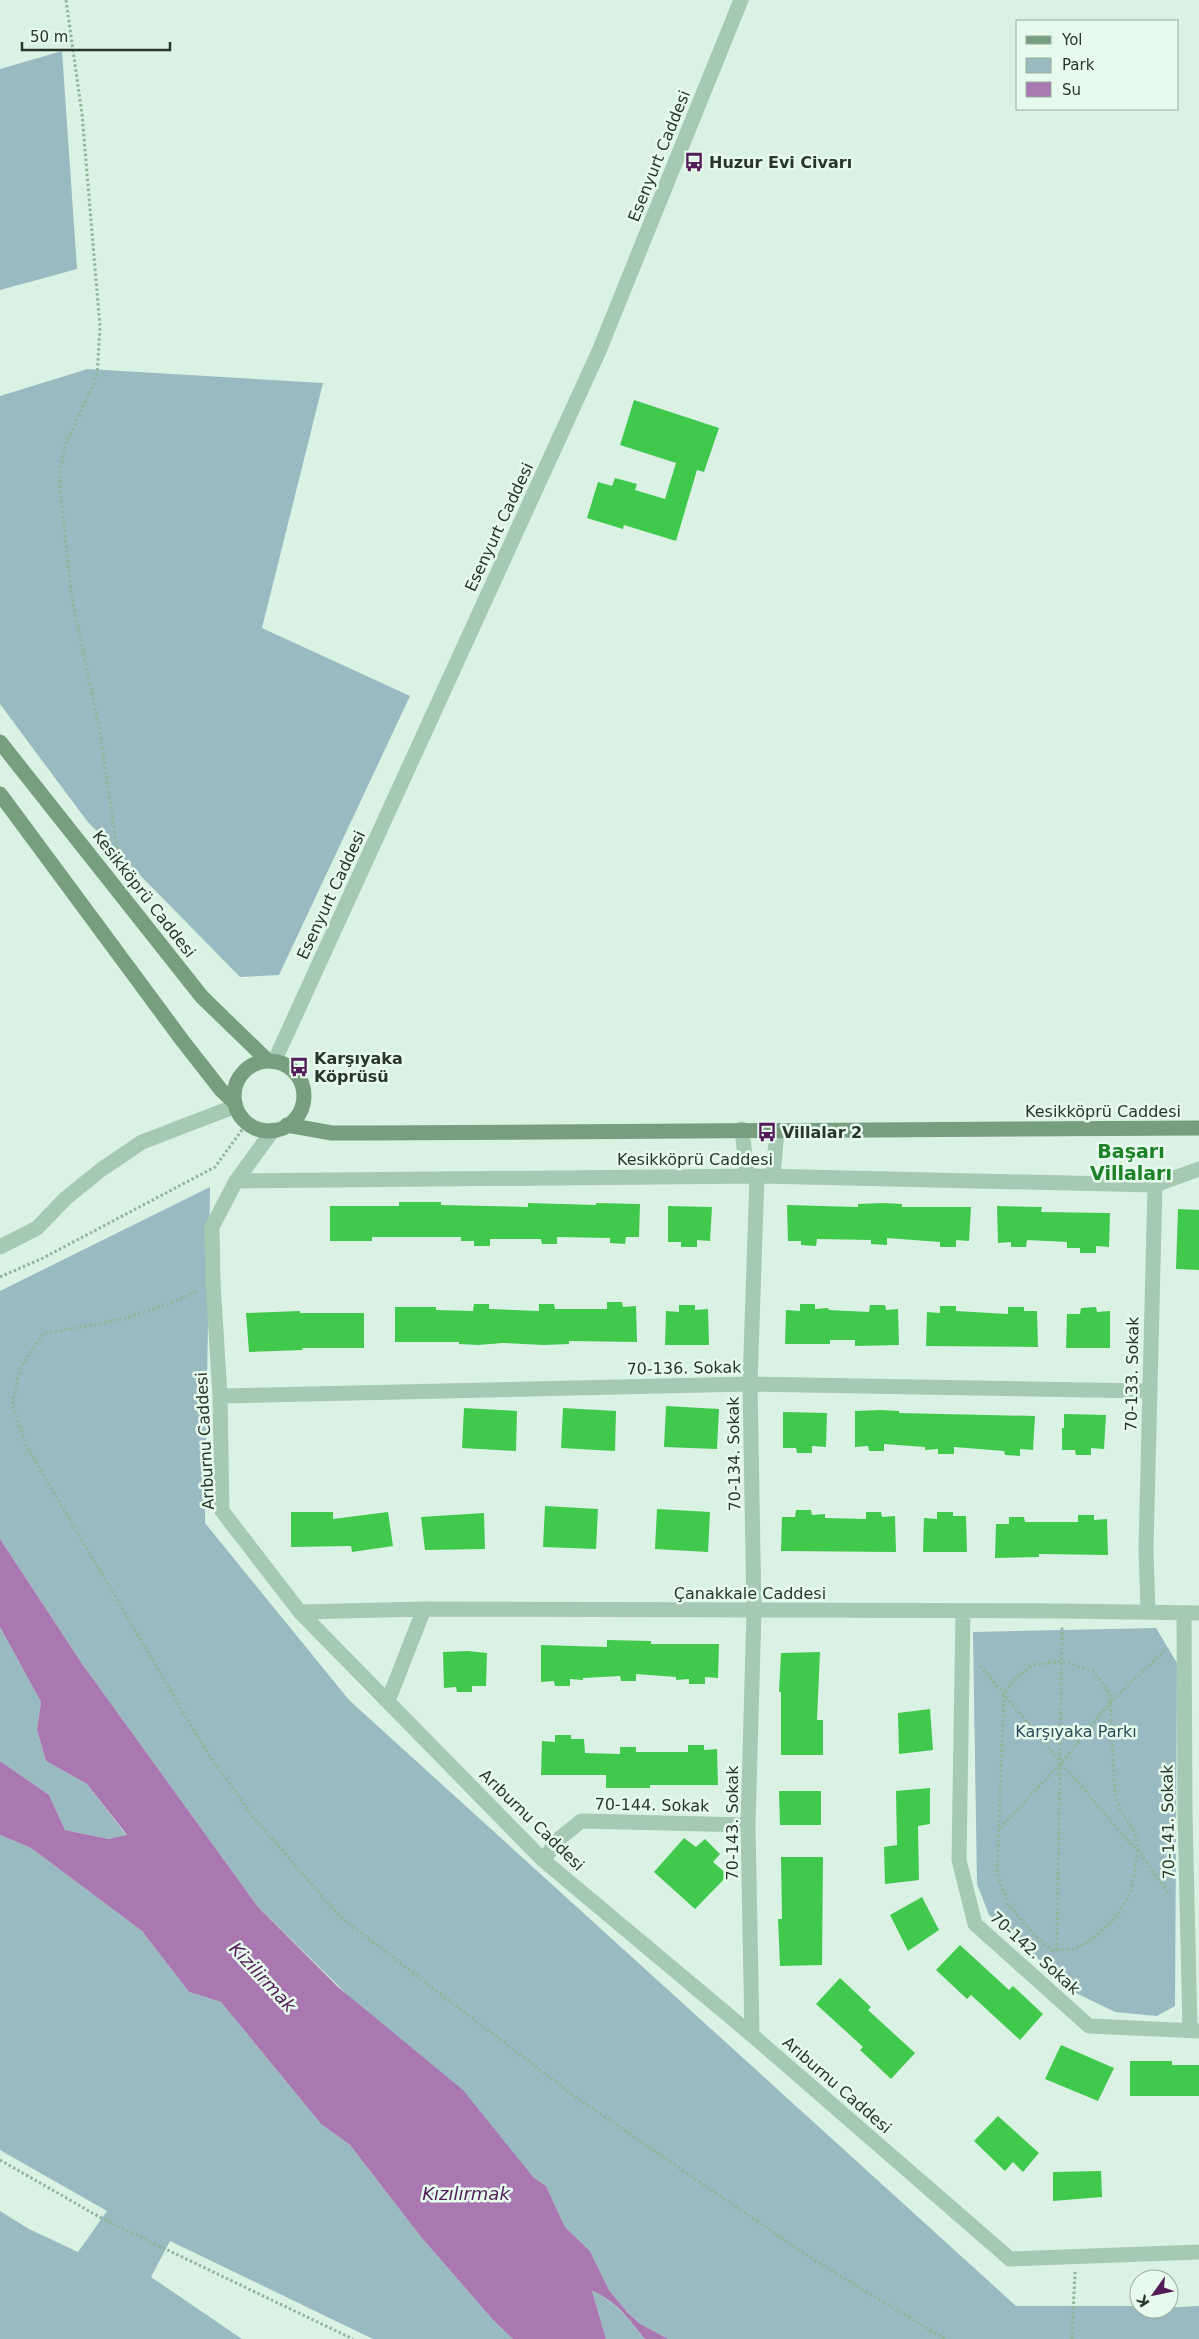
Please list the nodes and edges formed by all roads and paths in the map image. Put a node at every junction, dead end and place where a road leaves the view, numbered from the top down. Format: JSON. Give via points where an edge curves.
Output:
{"nodes":[{"id":1,"x":66,"y":0,"type":"edge"},
{"id":2,"x":740,"y":0,"type":"edge"},
{"id":3,"x":0,"y":742,"type":"edge"},
{"id":4,"x":0,"y":794,"type":"edge"},
{"id":5,"x":106,"y":876,"type":"junction"},
{"id":6,"x":271,"y":1062,"type":"junction"},
{"id":7,"x":235,"y":1104,"type":"junction"},
{"id":8,"x":247,"y":1123,"type":"junction"},
{"id":9,"x":280,"y":1128,"type":"junction"},
{"id":10,"x":1199,"y":1128,"type":"edge"},
{"id":11,"x":742,"y":1129,"type":"junction"},
{"id":12,"x":777,"y":1130,"type":"junction"},
{"id":13,"x":1199,"y":1169,"type":"edge"},
{"id":14,"x":752,"y":1176,"type":"junction"},
{"id":15,"x":773,"y":1176,"type":"junction"},
{"id":16,"x":236,"y":1181,"type":"junction"},
{"id":17,"x":1155,"y":1185,"type":"junction"},
{"id":18,"x":0,"y":1246,"type":"edge"},
{"id":19,"x":0,"y":1277,"type":"edge"},
{"id":20,"x":212,"y":1282,"type":"junction"},
{"id":21,"x":750,"y":1384,"type":"junction"},
{"id":22,"x":1149,"y":1391,"type":"junction"},
{"id":23,"x":220,"y":1396,"type":"junction"},
{"id":24,"x":424,"y":1609,"type":"junction"},
{"id":25,"x":1062,"y":1610,"type":"junction"},
{"id":26,"x":754,"y":1611,"type":"junction"},
{"id":27,"x":963,"y":1611,"type":"junction"},
{"id":28,"x":1148,"y":1611,"type":"junction"},
{"id":29,"x":300,"y":1612,"type":"junction"},
{"id":30,"x":1192,"y":1613,"type":"edge"},
{"id":31,"x":1184,"y":1631,"type":"junction"},
{"id":32,"x":963,"y":1645,"type":"junction"},
{"id":33,"x":1061,"y":1661,"type":"junction"},
{"id":34,"x":1004,"y":1694,"type":"junction"},
{"id":35,"x":388,"y":1701,"type":"junction"},
{"id":36,"x":1110,"y":1703,"type":"junction"},
{"id":37,"x":1061,"y":1763,"type":"junction"},
{"id":38,"x":748,"y":1825,"type":"junction"},
{"id":39,"x":1000,"y":1828,"type":"junction"},
{"id":40,"x":1138,"y":1851,"type":"junction"},
{"id":41,"x":543,"y":1860,"type":"junction"},
{"id":42,"x":1187,"y":1917,"type":"junction"},
{"id":43,"x":1057,"y":1950,"type":"junction"},
{"id":44,"x":1194,"y":2030,"type":"edge"},
{"id":45,"x":752,"y":2035,"type":"junction"},
{"id":46,"x":0,"y":2160,"type":"edge"},
{"id":47,"x":1199,"y":2252,"type":"edge"},
{"id":48,"x":1076,"y":2256,"type":"junction"},
{"id":49,"x":354,"y":2339,"type":"edge"},
{"id":50,"x":945,"y":2339,"type":"edge"},
{"id":51,"x":1072,"y":2339,"type":"edge"}],
"edges":[{"from":1,"to":5,"type":"path","via":[[82,114],[100,327],[97,376],[66,446],[59,477],[71,593],[99,727],[117,848]]},
{"from":2,"to":6,"type":"street","name":"Esenyurt Caddesi","via":[[600,351]]},
{"from":3,"to":5,"type":"street","name":"Kesikköprü Caddesi"},
{"from":4,"to":7,"type":"street","via":[[182,1040]]},
{"from":5,"to":6,"type":"street","name":"Kesikköprü Caddesi","via":[[202,997]]},
{"from":6,"to":7,"type":"street","via":[[253,1065],[240,1077],[235,1088]]},
{"from":6,"to":9,"type":"street","via":[[288,1067],[302,1086],[300,1110],[294,1120]]},
{"from":7,"to":8,"type":"street"},
{"from":7,"to":18,"type":"street","via":[[142,1142],[94,1175],[37,1228]]},
{"from":8,"to":9,"type":"street","via":[[261,1130]]},
{"from":8,"to":19,"type":"path","via":[[215,1168]]},
{"from":9,"to":11,"type":"street","name":"Kesikköprü Caddesi","via":[[341,1133]]},
{"from":9,"to":16,"type":"street","name":"Arıburnu Caddesi"},
{"from":10,"to":12,"type":"street","name":"Kesikköprü Caddesi"},
{"from":11,"to":12,"type":"street","name":"Kesikköprü Caddesi"},
{"from":11,"to":14,"type":"street","name":"70-134. Sokak"},
{"from":12,"to":15,"type":"street"},
{"from":13,"to":17,"type":"street"},
{"from":14,"to":15,"type":"street","name":"Kesikköprü Caddesi"},
{"from":14,"to":16,"type":"street","name":"Kesikköprü Caddesi"},
{"from":14,"to":21,"type":"street","name":"70-134. Sokak"},
{"from":15,"to":17,"type":"street","name":"Kesikköprü Caddesi"},
{"from":16,"to":20,"type":"street","name":"Arıburnu Caddesi","via":[[212,1227]]},
{"from":17,"to":22,"type":"street","name":"70-133. Sokak"},
{"from":20,"to":23,"type":"street","name":"Arıburnu Caddesi"},
{"from":20,"to":50,"type":"path","via":[[182,1299],[112,1323],[44,1333],[20,1369],[12,1404],[27,1447],[206,1749],[254,1818],[340,1917],[577,2098],[814,2260]]},
{"from":21,"to":22,"type":"street","name":"70-136. Sokak"},
{"from":21,"to":23,"type":"street","name":"70-136. Sokak"},
{"from":21,"to":26,"type":"street","name":"70-134. Sokak"},
{"from":22,"to":28,"type":"street","name":"70-133. Sokak"},
{"from":23,"to":29,"type":"street","name":"Arıburnu Caddesi","via":[[222,1511]]},
{"from":24,"to":26,"type":"street","name":"Çanakkale Caddesi"},
{"from":24,"to":29,"type":"street","name":"Çanakkale Caddesi"},
{"from":24,"to":35,"type":"street"},
{"from":25,"to":27,"type":"street","name":"Çanakkale Caddesi"},
{"from":25,"to":28,"type":"street","name":"Çanakkale Caddesi"},
{"from":25,"to":33,"type":"path"},
{"from":26,"to":27,"type":"street","name":"Çanakkale Caddesi"},
{"from":26,"to":38,"type":"street","name":"70-143. Sokak"},
{"from":27,"to":32,"type":"street","name":"70-142. Sokak"},
{"from":28,"to":30,"type":"street","name":"Çanakkale Caddesi"},
{"from":29,"to":35,"type":"street","name":"Arıburnu Caddesi"},
{"from":30,"to":31,"type":"street","name":"70-141. Sokak"},
{"from":31,"to":36,"type":"path"},
{"from":31,"to":42,"type":"street","name":"70-141. Sokak"},
{"from":32,"to":34,"type":"path"},
{"from":32,"to":44,"type":"street","name":"70-142. Sokak","via":[[958,1860],[975,1924],[1089,2026]]},
{"from":33,"to":34,"type":"path","via":[[1033,1665],[1013,1681]]},
{"from":33,"to":36,"type":"path","via":[[1093,1671],[1110,1694]]},
{"from":33,"to":37,"type":"path"},
{"from":34,"to":37,"type":"path"},
{"from":34,"to":39,"type":"path"},
{"from":35,"to":41,"type":"street","name":"Arıburnu Caddesi"},
{"from":36,"to":37,"type":"path"},
{"from":36,"to":40,"type":"path","via":[[1115,1794],[1121,1812],[1133,1830]]},
{"from":37,"to":39,"type":"path"},
{"from":37,"to":40,"type":"path"},
{"from":37,"to":43,"type":"path"},
{"from":38,"to":41,"type":"street","name":"70-144. Sokak","via":[[581,1821],[560,1838]]},
{"from":38,"to":45,"type":"street","name":"70-143. Sokak"},
{"from":39,"to":43,"type":"path","via":[[997,1874],[1008,1904],[1039,1940]]},
{"from":40,"to":42,"type":"path"},
{"from":40,"to":43,"type":"path","via":[[1131,1891],[1118,1916],[1089,1942],[1073,1949]]},
{"from":41,"to":45,"type":"street","name":"Arıburnu Caddesi"},
{"from":42,"to":44,"type":"street","name":"70-141. Sokak"},
{"from":45,"to":48,"type":"street","name":"Arıburnu Caddesi","via":[[1010,2258]]},
{"from":46,"to":49,"type":"path","via":[[103,2219]]},
{"from":47,"to":48,"type":"street","name":"Arıburnu Caddesi"},
{"from":48,"to":51,"type":"path"}]}
